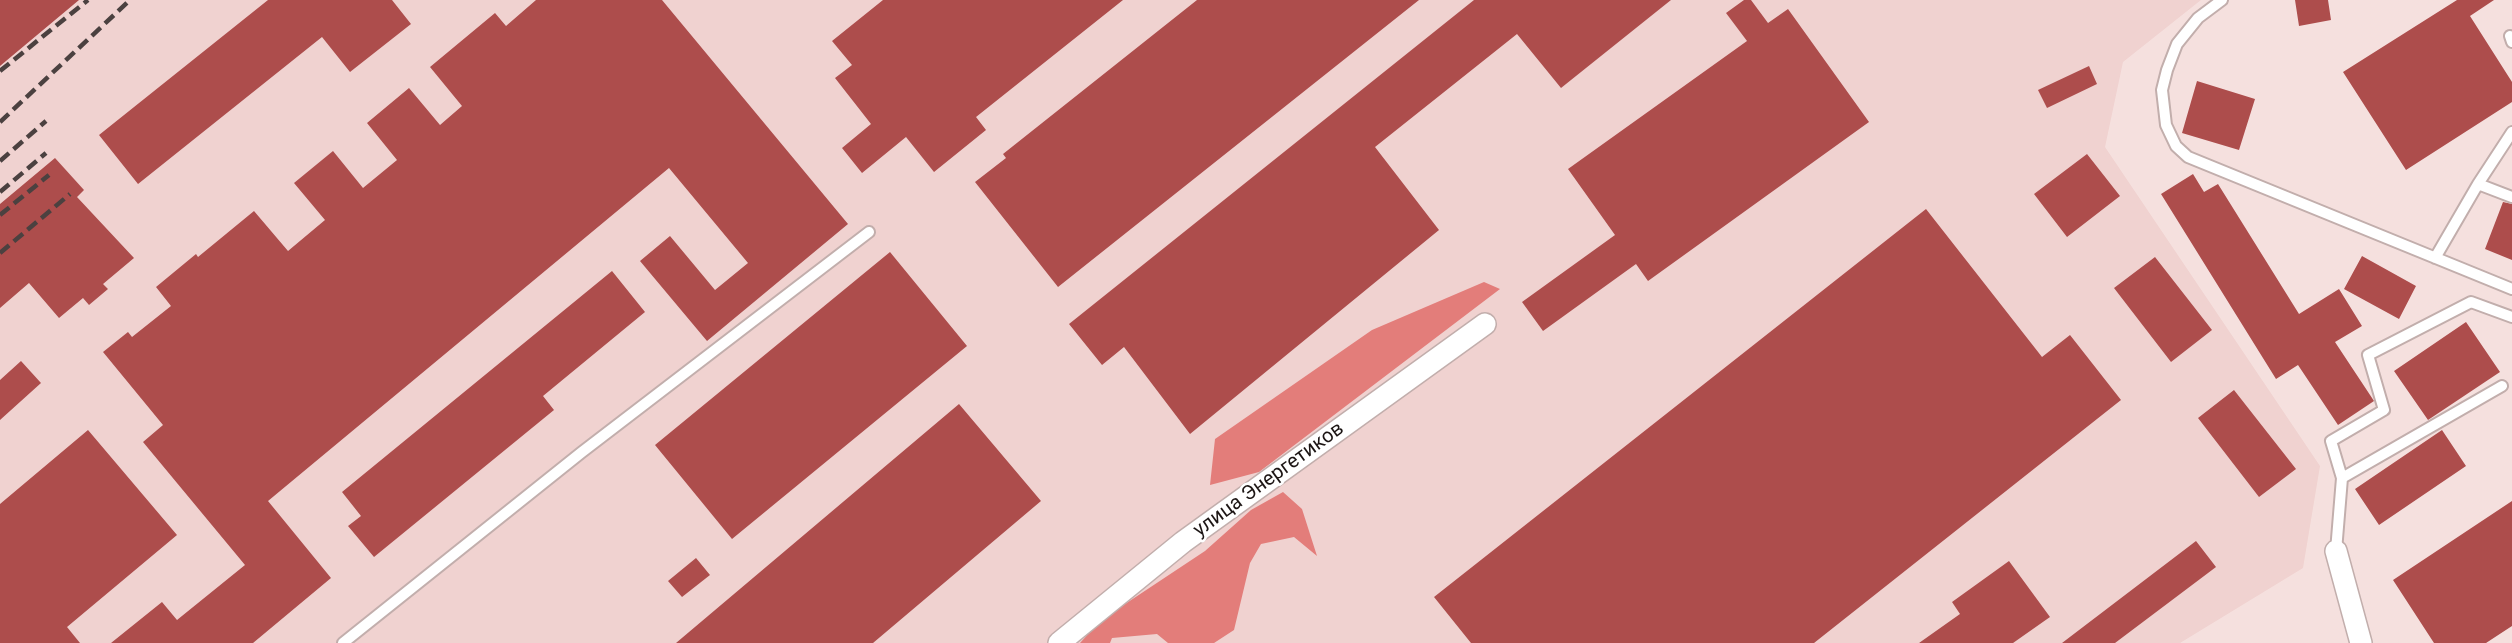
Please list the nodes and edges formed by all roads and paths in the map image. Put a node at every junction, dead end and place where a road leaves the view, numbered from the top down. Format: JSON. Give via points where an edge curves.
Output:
{"nodes":[{"id":1,"x":2222,"y":0,"type":"edge"},
{"id":2,"x":2512,"y":132,"type":"edge"},
{"id":3,"x":2478,"y":184,"type":"junction"},
{"id":4,"x":2512,"y":197,"type":"edge"},
{"id":5,"x":869,"y":232,"type":"dead end"},
{"id":6,"x":2435,"y":258,"type":"junction"},
{"id":7,"x":2512,"y":289,"type":"edge"},
{"id":8,"x":2512,"y":317,"type":"edge"},
{"id":9,"x":1485,"y":324,"type":"dead end"},
{"id":10,"x":2502,"y":386,"type":"dead end"},
{"id":11,"x":2342,"y":478,"type":"junction"},
{"id":12,"x":2336,"y":551,"type":"joint"},
{"id":13,"x":343,"y":643,"type":"edge"},
{"id":14,"x":1059,"y":643,"type":"edge"},
{"id":15,"x":2361,"y":643,"type":"edge"}],
"edges":[{"from":1,"to":6,"type":"lane","via":[[2198,18],[2177,44],[2167,70],[2162,90],[2166,125],[2176,146],[2188,157]]},
{"from":2,"to":3,"type":"lane"},
{"from":3,"to":4,"type":"lane"},
{"from":3,"to":6,"type":"lane"},
{"from":5,"to":13,"type":"lane"},
{"from":6,"to":7,"type":"lane"},
{"from":8,"to":11,"type":"lane","via":[[2471,302],[2368,355],[2384,410],[2331,441]]},
{"from":9,"to":14,"type":"street","name":"улица Энергетиков","via":[[1183,542]]},
{"from":10,"to":11,"type":"lane"},
{"from":11,"to":12,"type":"lane"},
{"from":12,"to":15,"type":"street"}]}
